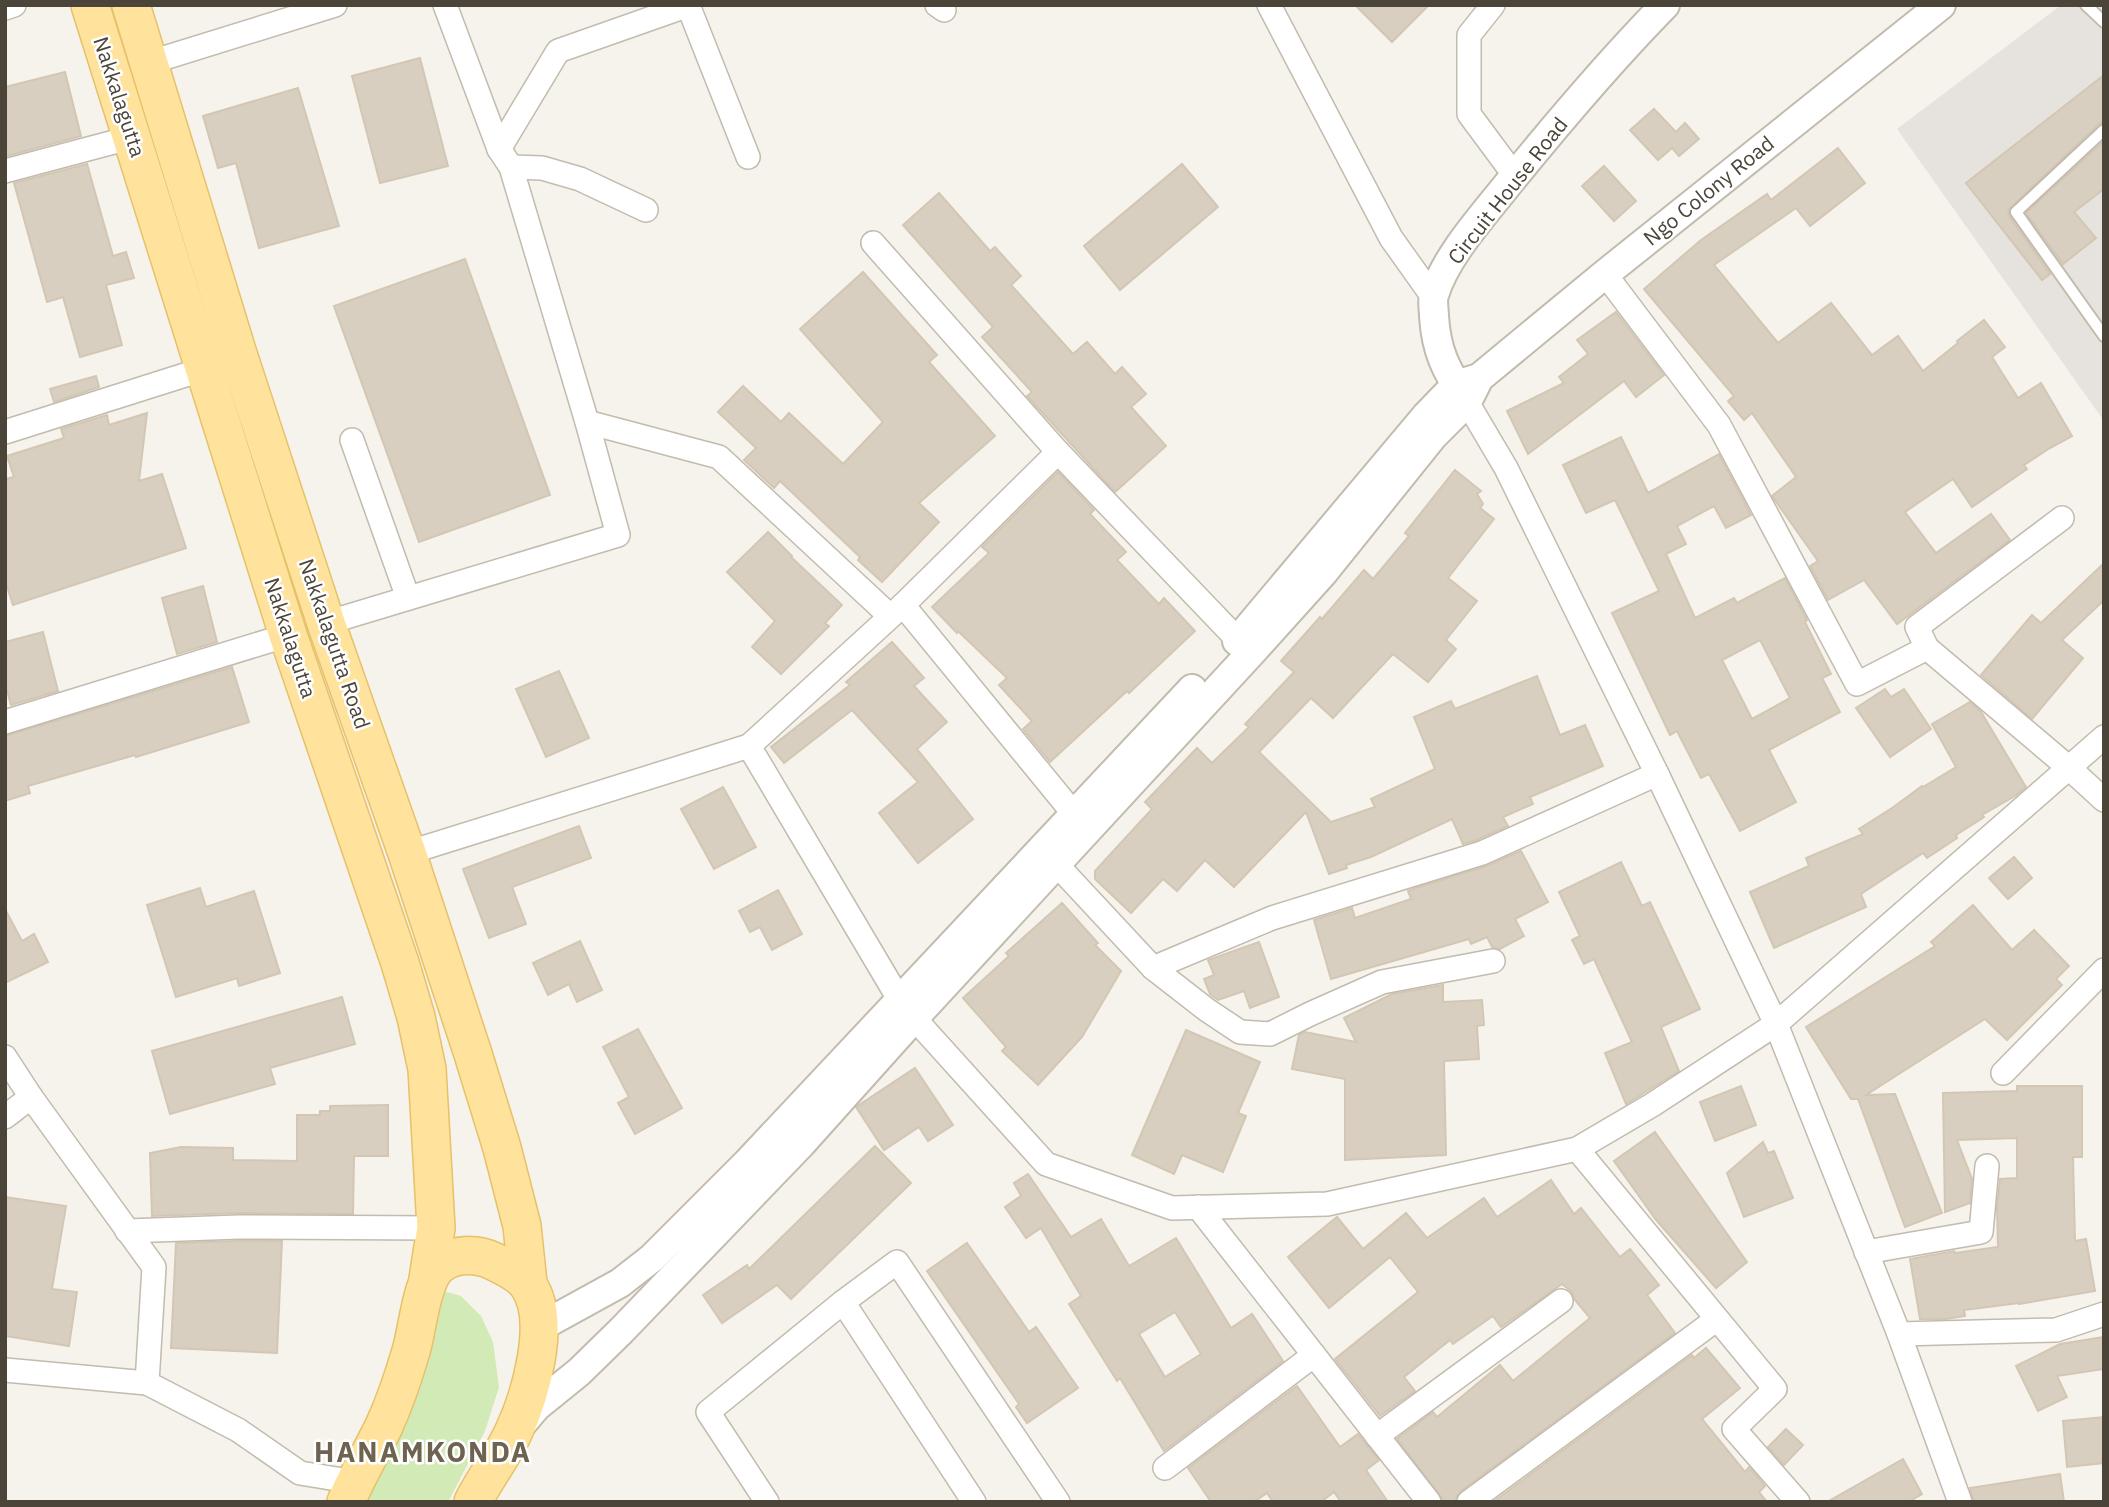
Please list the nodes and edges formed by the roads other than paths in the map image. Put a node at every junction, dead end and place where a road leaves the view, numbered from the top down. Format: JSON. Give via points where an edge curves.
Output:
{"nodes":[{"id":1,"x":15,"y":5,"type":"edge"},
{"id":2,"x":90,"y":5,"type":"edge"},
{"id":3,"x":131,"y":5,"type":"edge"},
{"id":4,"x":335,"y":5,"type":"edge"},
{"id":5,"x":445,"y":5,"type":"edge"},
{"id":6,"x":689,"y":5,"type":"edge"},
{"id":7,"x":1269,"y":5,"type":"edge"},
{"id":8,"x":1493,"y":5,"type":"edge"},
{"id":9,"x":1665,"y":5,"type":"edge"},
{"id":10,"x":1941,"y":5,"type":"edge"},
{"id":11,"x":2086,"y":5,"type":"edge"},
{"id":12,"x":5,"y":8,"type":"edge"},
{"id":13,"x":2104,"y":22,"type":"edge"},
{"id":14,"x":148,"y":63,"type":"junction"},
{"id":15,"x":2104,"y":130,"type":"edge"},
{"id":16,"x":132,"y":137,"type":"junction"},
{"id":17,"x":748,"y":157,"type":"dead end"},
{"id":18,"x":505,"y":158,"type":"junction"},
{"id":19,"x":5,"y":171,"type":"edge"},
{"id":20,"x":1515,"y":176,"type":"junction"},
{"id":21,"x":646,"y":210,"type":"dead end"},
{"id":22,"x":873,"y":243,"type":"dead end"},
{"id":23,"x":1605,"y":274,"type":"junction"},
{"id":24,"x":1433,"y":297,"type":"junction"},
{"id":25,"x":2104,"y":335,"type":"edge"},
{"id":26,"x":204,"y":369,"type":"junction"},
{"id":27,"x":1467,"y":388,"type":"junction"},
{"id":28,"x":587,"y":422,"type":"junction"},
{"id":29,"x":5,"y":432,"type":"edge"},
{"id":30,"x":352,"y":440,"type":"dead end"},
{"id":31,"x":1058,"y":452,"type":"junction"},
{"id":32,"x":2062,"y":518,"type":"dead end"},
{"id":33,"x":408,"y":598,"type":"junction"},
{"id":34,"x":896,"y":610,"type":"junction"},
{"id":35,"x":326,"y":623,"type":"junction"},
{"id":36,"x":288,"y":635,"type":"junction"},
{"id":37,"x":1238,"y":640,"type":"junction"},
{"id":38,"x":1927,"y":648,"type":"junction"},
{"id":39,"x":5,"y":722,"type":"edge"},
{"id":40,"x":2104,"y":737,"type":"edge"},
{"id":41,"x":749,"y":746,"type":"junction"},
{"id":42,"x":2068,"y":767,"type":"junction"},
{"id":43,"x":1657,"y":774,"type":"junction"},
{"id":44,"x":2104,"y":800,"type":"edge"},
{"id":45,"x":1074,"y":814,"type":"junction"},
{"id":46,"x":407,"y":853,"type":"junction"},
{"id":47,"x":1049,"y":857,"type":"junction"},
{"id":48,"x":1493,"y":961,"type":"dead end"},
{"id":49,"x":1153,"y":968,"type":"junction"},
{"id":50,"x":2104,"y":970,"type":"edge"},
{"id":51,"x":906,"y":1009,"type":"junction"},
{"id":52,"x":1776,"y":1024,"type":"junction"},
{"id":53,"x":5,"y":1057,"type":"edge"},
{"id":54,"x":2003,"y":1073,"type":"dead end"},
{"id":55,"x":31,"y":1097,"type":"junction"},
{"id":56,"x":5,"y":1116,"type":"edge"},
{"id":57,"x":1577,"y":1149,"type":"junction"},
{"id":58,"x":1987,"y":1166,"type":"dead end"},
{"id":59,"x":1198,"y":1207,"type":"junction"},
{"id":60,"x":436,"y":1228,"type":"junction"},
{"id":61,"x":127,"y":1231,"type":"junction"},
{"id":62,"x":1866,"y":1252,"type":"junction"},
{"id":63,"x":428,"y":1279,"type":"junction"},
{"id":64,"x":528,"y":1283,"type":"junction"},
{"id":65,"x":1561,"y":1301,"type":"dead end"},
{"id":66,"x":843,"y":1302,"type":"junction"},
{"id":67,"x":2104,"y":1314,"type":"edge"},
{"id":68,"x":1717,"y":1319,"type":"junction"},
{"id":69,"x":540,"y":1327,"type":"junction"},
{"id":70,"x":1899,"y":1334,"type":"junction"},
{"id":71,"x":1314,"y":1355,"type":"junction"},
{"id":72,"x":5,"y":1370,"type":"edge"},
{"id":73,"x":147,"y":1383,"type":"junction"},
{"id":74,"x":512,"y":1434,"type":"junction"},
{"id":75,"x":1377,"y":1436,"type":"junction"},
{"id":76,"x":1165,"y":1468,"type":"dead end"},
{"id":77,"x":347,"y":1494,"type":"edge"},
{"id":78,"x":473,"y":1502,"type":"edge"},
{"id":79,"x":767,"y":1502,"type":"edge"},
{"id":80,"x":974,"y":1502,"type":"edge"},
{"id":81,"x":1058,"y":1502,"type":"edge"},
{"id":82,"x":1429,"y":1502,"type":"edge"},
{"id":83,"x":1469,"y":1502,"type":"edge"},
{"id":84,"x":1798,"y":1502,"type":"edge"},
{"id":85,"x":1960,"y":1502,"type":"edge"}],
"edges":[{"from":1,"to":12,"type":"street"},
{"from":2,"to":16,"type":"main road","name":"Nakkalagutta"},
{"from":3,"to":14,"type":"main road","name":"Nakkalagutta Road"},
{"from":4,"to":14,"type":"street"},
{"from":5,"to":18,"type":"street"},
{"from":6,"to":17,"type":"street"},
{"from":6,"to":18,"type":"street","via":[[558,51]]},
{"from":7,"to":24,"type":"street","via":[[1391,238]]},
{"from":8,"to":20,"type":"street","via":[[1469,34],[1469,114]]},
{"from":9,"to":20,"type":"street","name":"Circuit House Road"},
{"from":10,"to":23,"type":"street","name":"Ngo Colony Road"},
{"from":11,"to":13,"type":"lane"},
{"from":14,"to":35,"type":"main road","name":"Nakkalagutta Road"},
{"from":15,"to":25,"type":"lane","via":[[2016,212]]},
{"from":16,"to":19,"type":"street"},
{"from":16,"to":26,"type":"main road","name":"Nakkalagutta"},
{"from":18,"to":21,"type":"street","via":[[580,179]]},
{"from":18,"to":28,"type":"street"},
{"from":20,"to":24,"type":"street","name":"Circuit House Road","via":[[1466,237]]},
{"from":22,"to":31,"type":"street"},
{"from":23,"to":27,"type":"street","name":"Ngo Colony Road"},
{"from":23,"to":38,"type":"street","via":[[1719,425],[1857,684]]},
{"from":24,"to":27,"type":"street","via":[[1443,363]]},
{"from":26,"to":29,"type":"street"},
{"from":26,"to":36,"type":"main road","name":"Nakkalagutta"},
{"from":27,"to":37,"type":"street","via":[[1396,450]]},
{"from":27,"to":43,"type":"street"},
{"from":27,"to":47,"type":"street","via":[[1323,573]]},
{"from":28,"to":33,"type":"street","via":[[618,535]]},
{"from":28,"to":34,"type":"street","via":[[719,457]]},
{"from":30,"to":33,"type":"street"},
{"from":31,"to":34,"type":"street"},
{"from":31,"to":37,"type":"street"},
{"from":32,"to":38,"type":"street","via":[[1917,627]]},
{"from":33,"to":35,"type":"street"},
{"from":34,"to":41,"type":"street"},
{"from":34,"to":45,"type":"street"},
{"from":35,"to":46,"type":"main road","name":"Nakkalagutta Road"},
{"from":36,"to":39,"type":"street"},
{"from":36,"to":60,"type":"main road","name":"Nakkalagutta","via":[[416,1017],[427,1069]]},
{"from":37,"to":45,"type":"street"},
{"from":38,"to":42,"type":"street"},
{"from":40,"to":42,"type":"street"},
{"from":41,"to":46,"type":"street"},
{"from":41,"to":51,"type":"street"},
{"from":42,"to":44,"type":"street"},
{"from":42,"to":52,"type":"street"},
{"from":43,"to":49,"type":"street","via":[[1482,853],[1272,918]]},
{"from":43,"to":52,"type":"street"},
{"from":45,"to":47,"type":"street"},
{"from":46,"to":64,"type":"main road","name":"Nakkalagutta Road","via":[[502,1148],[522,1226]]},
{"from":47,"to":49,"type":"street"},
{"from":47,"to":51,"type":"street"},
{"from":48,"to":49,"type":"street","via":[[1382,982],[1270,1034],[1240,1032]]},
{"from":50,"to":54,"type":"street"},
{"from":51,"to":59,"type":"street","via":[[1046,1164],[1172,1208]]},
{"from":51,"to":69,"type":"street","via":[[652,1258],[620,1283]]},
{"from":51,"to":74,"type":"street","via":[[801,1144],[621,1331]]},
{"from":52,"to":57,"type":"street"},
{"from":52,"to":62,"type":"street"},
{"from":53,"to":55,"type":"street"},
{"from":55,"to":56,"type":"street"},
{"from":55,"to":61,"type":"street"},
{"from":57,"to":59,"type":"street","via":[[1327,1204]]},
{"from":57,"to":68,"type":"street"},
{"from":58,"to":62,"type":"street","via":[[1981,1232]]},
{"from":59,"to":71,"type":"street"},
{"from":60,"to":61,"type":"street"},
{"from":60,"to":63,"type":"main road","name":"Nakkalagutta"},
{"from":61,"to":73,"type":"street","via":[[154,1267]]},
{"from":62,"to":70,"type":"street"},
{"from":63,"to":64,"type":"main road","via":[[438,1266],[468,1255],[488,1259]]},
{"from":63,"to":77,"type":"main road","name":"Nakkalagutta","via":[[411,1352],[385,1424]]},
{"from":64,"to":69,"type":"main road","name":"Nakkalagutta Road"},
{"from":65,"to":75,"type":"street"},
{"from":66,"to":79,"type":"street","via":[[708,1412]]},
{"from":66,"to":80,"type":"street"},
{"from":66,"to":81,"type":"street","via":[[897,1262]]},
{"from":67,"to":70,"type":"street","via":[[2056,1330]]},
{"from":68,"to":83,"type":"street"},
{"from":68,"to":84,"type":"street","via":[[1775,1389],[1734,1429]]},
{"from":69,"to":74,"type":"main road","via":[[530,1390]]},
{"from":70,"to":85,"type":"street"},
{"from":71,"to":75,"type":"street"},
{"from":71,"to":76,"type":"street"},
{"from":72,"to":73,"type":"street"},
{"from":73,"to":77,"type":"street","via":[[238,1430],[300,1473]]},
{"from":74,"to":78,"type":"main road"},
{"from":75,"to":82,"type":"street"}]}
